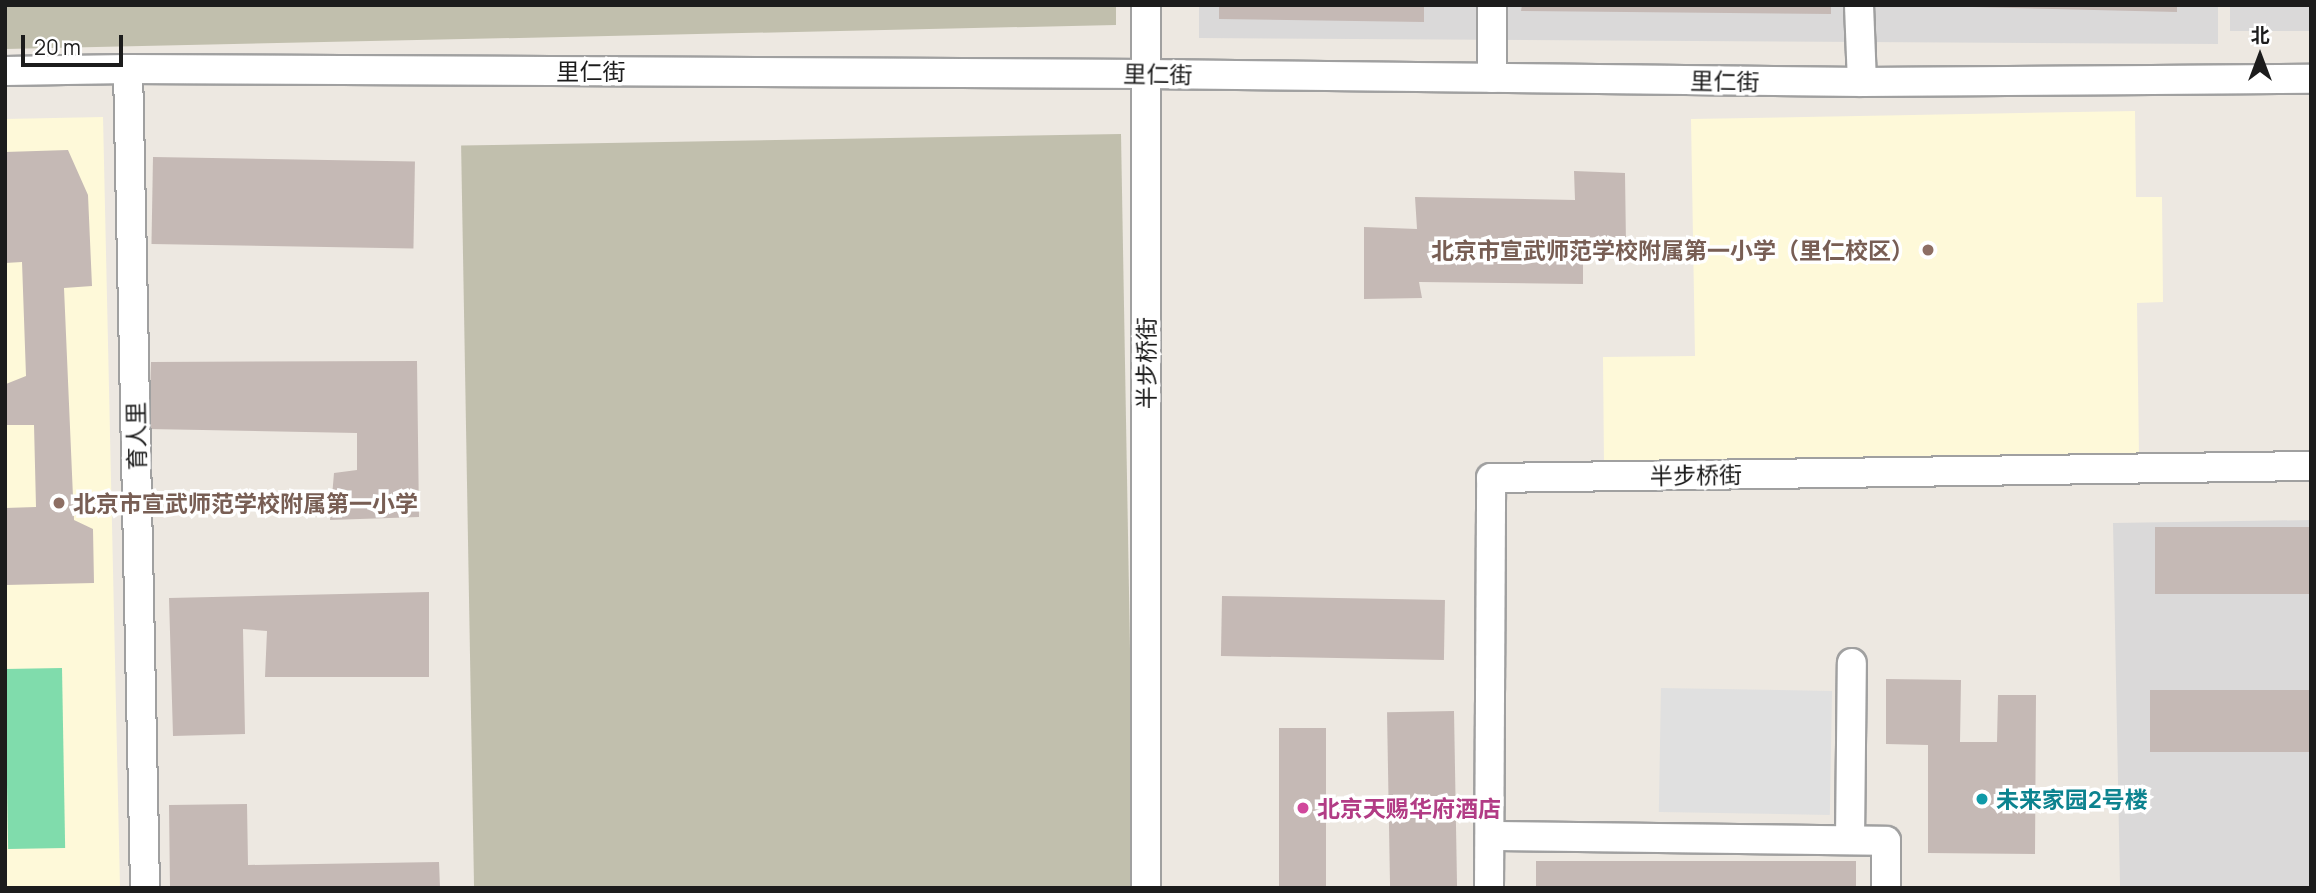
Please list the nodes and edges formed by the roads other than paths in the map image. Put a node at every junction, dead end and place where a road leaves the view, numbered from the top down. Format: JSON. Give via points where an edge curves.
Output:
{"nodes":[{"id":1,"x":1146,"y":5,"type":"edge"},
{"id":2,"x":1492,"y":5,"type":"edge"},
{"id":3,"x":1859,"y":5,"type":"edge"},
{"id":4,"x":128,"y":69,"type":"junction"},
{"id":5,"x":5,"y":71,"type":"edge"},
{"id":6,"x":1146,"y":74,"type":"junction"},
{"id":7,"x":1492,"y":78,"type":"junction"},
{"id":8,"x":2311,"y":79,"type":"edge"},
{"id":9,"x":1862,"y":82,"type":"junction"},
{"id":10,"x":2311,"y":466,"type":"edge"},
{"id":11,"x":1852,"y":663,"type":"dead end"},
{"id":12,"x":1491,"y":836,"type":"junction"},
{"id":13,"x":1850,"y":840,"type":"junction"},
{"id":14,"x":145,"y":888,"type":"edge"},
{"id":15,"x":1146,"y":888,"type":"edge"},
{"id":16,"x":1489,"y":888,"type":"edge"},
{"id":17,"x":1886,"y":888,"type":"edge"}],
"edges":[{"from":1,"to":6,"type":"street","name":"半步桥街"},
{"from":2,"to":7,"type":"street"},
{"from":3,"to":9,"type":"street"},
{"from":4,"to":5,"type":"street","name":"里仁街"},
{"from":4,"to":6,"type":"street","name":"里仁街"},
{"from":4,"to":14,"type":"street","name":"育人里"},
{"from":6,"to":7,"type":"street","name":"里仁街"},
{"from":6,"to":15,"type":"street","name":"半步桥街"},
{"from":7,"to":9,"type":"street","name":"里仁街"},
{"from":8,"to":9,"type":"street","name":"里仁街"},
{"from":10,"to":12,"type":"street","name":"半步桥街","via":[[1491,478]]},
{"from":11,"to":13,"type":"street"},
{"from":12,"to":13,"type":"street"},
{"from":12,"to":16,"type":"street","name":"半步桥街"},
{"from":13,"to":17,"type":"street","via":[[1886,841]]}]}
